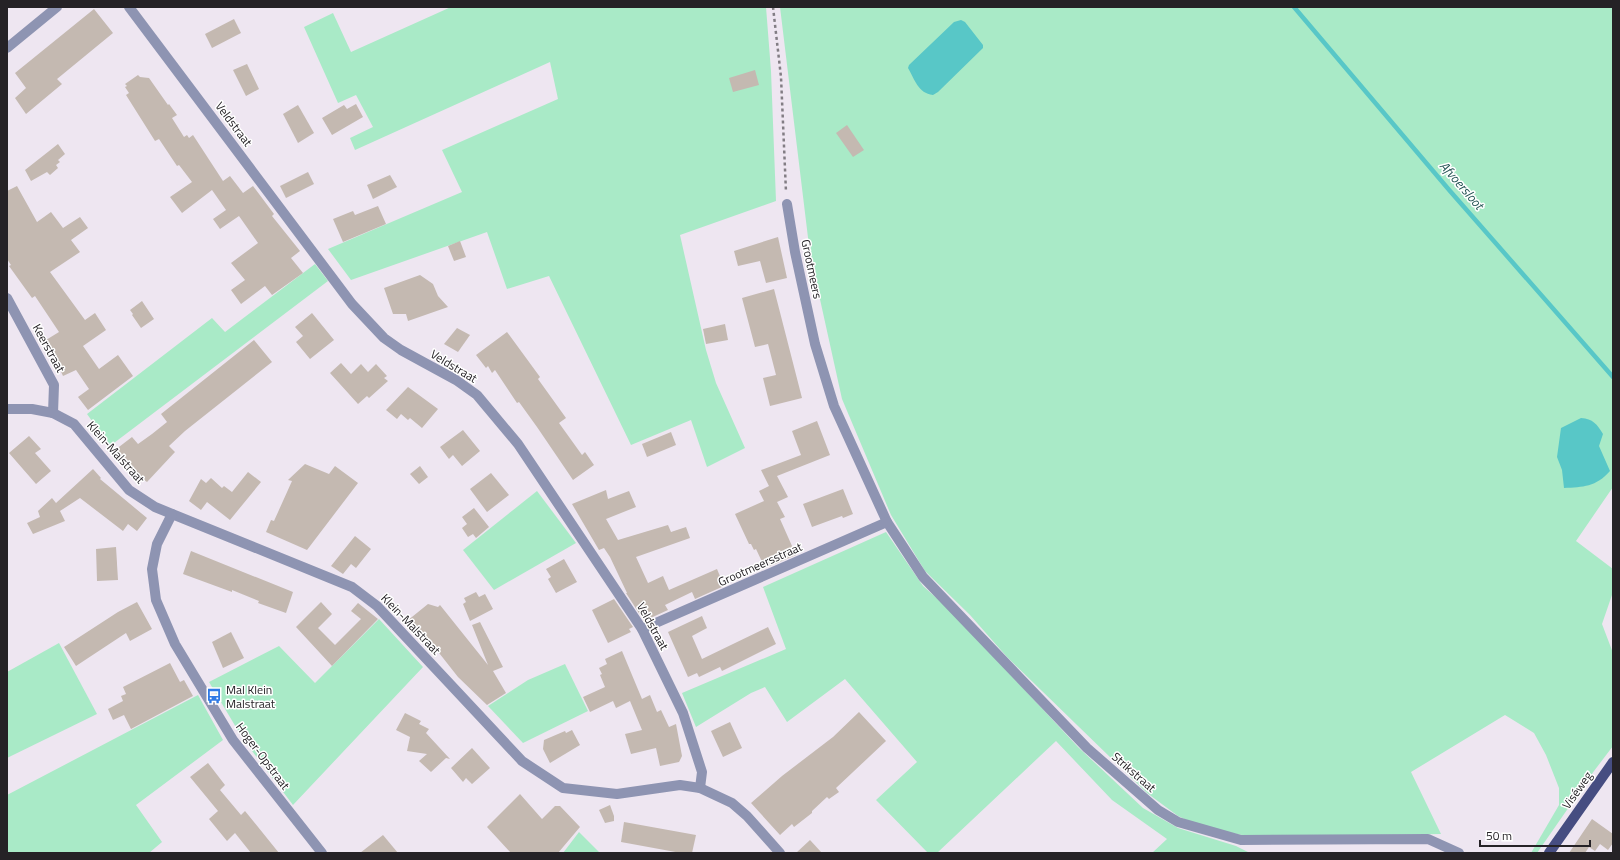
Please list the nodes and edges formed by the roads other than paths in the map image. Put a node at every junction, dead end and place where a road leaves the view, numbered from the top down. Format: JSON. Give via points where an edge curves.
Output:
{"nodes":[{"id":1,"x":57,"y":7,"type":"edge"},
{"id":2,"x":129,"y":7,"type":"edge"},
{"id":3,"x":7,"y":48,"type":"edge"},
{"id":4,"x":787,"y":204,"type":"road end"},
{"id":5,"x":7,"y":298,"type":"edge"},
{"id":6,"x":7,"y":409,"type":"edge"},
{"id":7,"x":53,"y":413,"type":"junction"},
{"id":8,"x":172,"y":514,"type":"junction"},
{"id":9,"x":887,"y":522,"type":"junction"},
{"id":10,"x":642,"y":630,"type":"junction"},
{"id":11,"x":1613,"y":762,"type":"edge"},
{"id":12,"x":700,"y":788,"type":"junction"},
{"id":13,"x":322,"y":853,"type":"edge"},
{"id":14,"x":780,"y":853,"type":"edge"},
{"id":15,"x":1459,"y":853,"type":"edge"},
{"id":16,"x":1549,"y":853,"type":"edge"}],
"edges":[{"from":1,"to":3,"type":"street"},
{"from":2,"to":10,"type":"street","name":"Veldstraat","via":[[352,304],[384,338],[477,395],[518,444]]},
{"from":4,"to":9,"type":"street","name":"Grootmeers","via":[[815,344],[834,406]]},
{"from":5,"to":7,"type":"street","name":"Keerstraat","via":[[54,385]]},
{"from":6,"to":7,"type":"street","name":"Klein-Malstraat","via":[[32,409]]},
{"from":7,"to":8,"type":"street","name":"Klein-Malstraat","via":[[74,424],[130,490],[155,507]]},
{"from":8,"to":12,"type":"street","name":"Klein-Malstraat","via":[[352,588],[377,606],[522,761],[563,788],[617,794],[680,785]]},
{"from":8,"to":13,"type":"street","name":"Hoger-Opstraat","via":[[157,544],[152,569],[156,600],[175,644],[233,740]]},
{"from":9,"to":10,"type":"street","name":"Grootmeersstraat"},
{"from":9,"to":15,"type":"street","name":"Strikstraat","via":[[923,577],[1020,680],[1087,748],[1158,810],[1178,822],[1241,840],[1428,839]]},
{"from":10,"to":12,"type":"street","name":"Veldstraat","via":[[685,720],[702,772]]},
{"from":11,"to":16,"type":"main road","name":"Viséweg"},
{"from":12,"to":14,"type":"street","name":"Klein-Malstraat","via":[[732,803]]}]}
